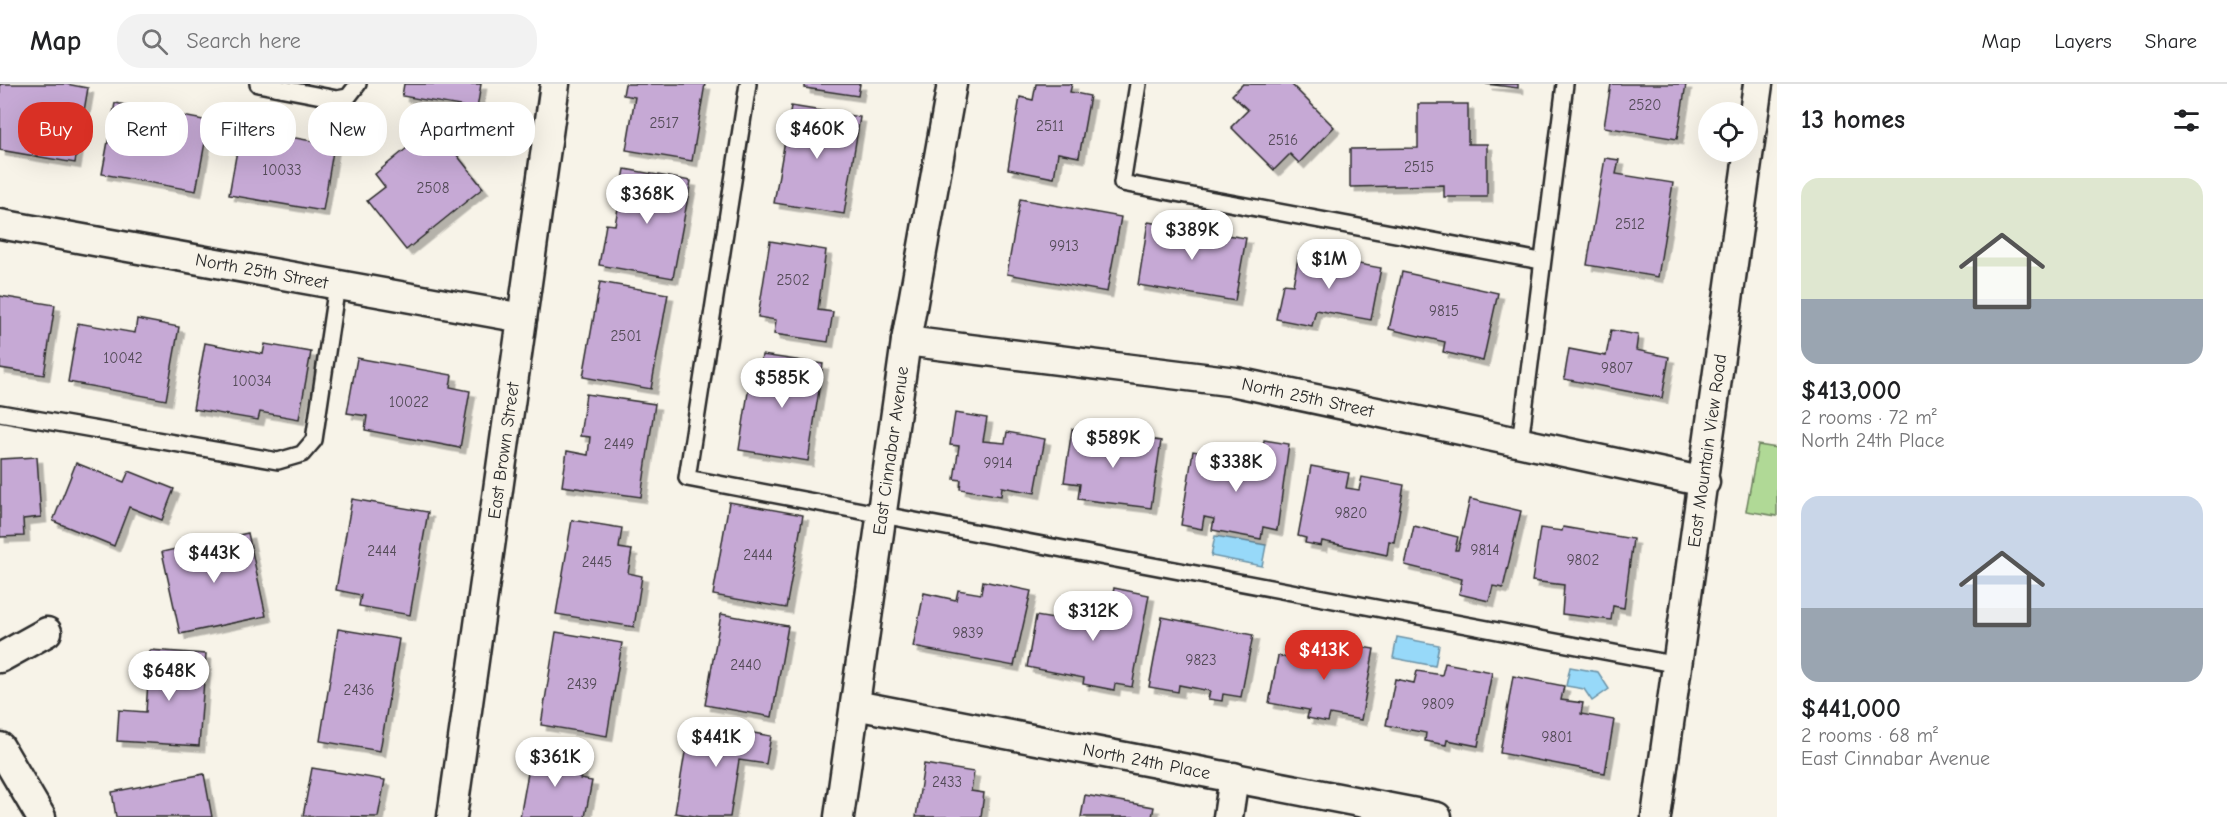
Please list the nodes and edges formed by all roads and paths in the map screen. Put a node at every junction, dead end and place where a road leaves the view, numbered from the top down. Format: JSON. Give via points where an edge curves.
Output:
{"nodes":[{"id":1,"x":258,"y":84,"type":"edge"},
{"id":2,"x":358,"y":84,"type":"edge"},
{"id":3,"x":555,"y":84,"type":"edge"},
{"id":4,"x":748,"y":84,"type":"edge"},
{"id":5,"x":952,"y":84,"type":"edge"},
{"id":6,"x":1138,"y":84,"type":"edge"},
{"id":7,"x":1565,"y":84,"type":"edge"},
{"id":8,"x":1765,"y":86,"type":"edge"},
{"id":9,"x":0,"y":224,"type":"edge"},
{"id":10,"x":1541,"y":261,"type":"junction"},
{"id":11,"x":337,"y":285,"type":"junction"},
{"id":12,"x":522,"y":318,"type":"junction"},
{"id":13,"x":906,"y":341,"type":"junction"},
{"id":14,"x":0,"y":413,"type":"edge"},
{"id":15,"x":1520,"y":443,"type":"junction"},
{"id":16,"x":1705,"y":482,"type":"junction"},
{"id":17,"x":880,"y":514,"type":"junction"},
{"id":18,"x":47,"y":632,"type":"dead end"},
{"id":19,"x":0,"y":658,"type":"edge"},
{"id":20,"x":1678,"y":665,"type":"junction"},
{"id":21,"x":855,"y":705,"type":"junction"},
{"id":22,"x":0,"y":747,"type":"edge"},
{"id":23,"x":1234,"y":777,"type":"junction"},
{"id":24,"x":40,"y":817,"type":"edge"},
{"id":25,"x":452,"y":817,"type":"edge"},
{"id":26,"x":840,"y":817,"type":"edge"},
{"id":27,"x":1228,"y":817,"type":"edge"},
{"id":28,"x":1437,"y":817,"type":"edge"},
{"id":29,"x":1656,"y":817,"type":"edge"}],
"edges":[{"from":1,"to":2,"type":"lane","via":[[337,99],[348,97]]},
{"from":3,"to":12,"type":"street","name":"East Brown Street"},
{"from":4,"to":17,"type":"lane","via":[[687,478]]},
{"from":5,"to":13,"type":"street","name":"East Cinnabar Avenue"},
{"from":6,"to":10,"type":"lane","via":[[1122,183]]},
{"from":7,"to":10,"type":"lane"},
{"from":8,"to":16,"type":"street","name":"East Mountain View Road"},
{"from":9,"to":11,"type":"street","name":"North 25th Street"},
{"from":10,"to":15,"type":"lane"},
{"from":11,"to":12,"type":"street","name":"North 25th Street"},
{"from":11,"to":14,"type":"lane","via":[[314,440],[302,454],[278,461]]},
{"from":12,"to":25,"type":"street","name":"East Brown Street"},
{"from":13,"to":15,"type":"street","name":"North 25th Street","via":[[1236,382]]},
{"from":13,"to":17,"type":"street","name":"East Cinnabar Avenue"},
{"from":15,"to":16,"type":"street","name":"North 25th Street"},
{"from":16,"to":20,"type":"street","name":"East Mountain View Road"},
{"from":17,"to":20,"type":"lane"},
{"from":17,"to":21,"type":"street","name":"East Cinnabar Avenue"},
{"from":18,"to":19,"type":"street"},
{"from":20,"to":29,"type":"street","name":"East Mountain View Road"},
{"from":21,"to":23,"type":"street","name":"North 24th Place"},
{"from":21,"to":26,"type":"street","name":"East Cinnabar Avenue"},
{"from":22,"to":24,"type":"street"},
{"from":23,"to":27,"type":"street"},
{"from":23,"to":28,"type":"street","name":"North 24th Place"}]}
